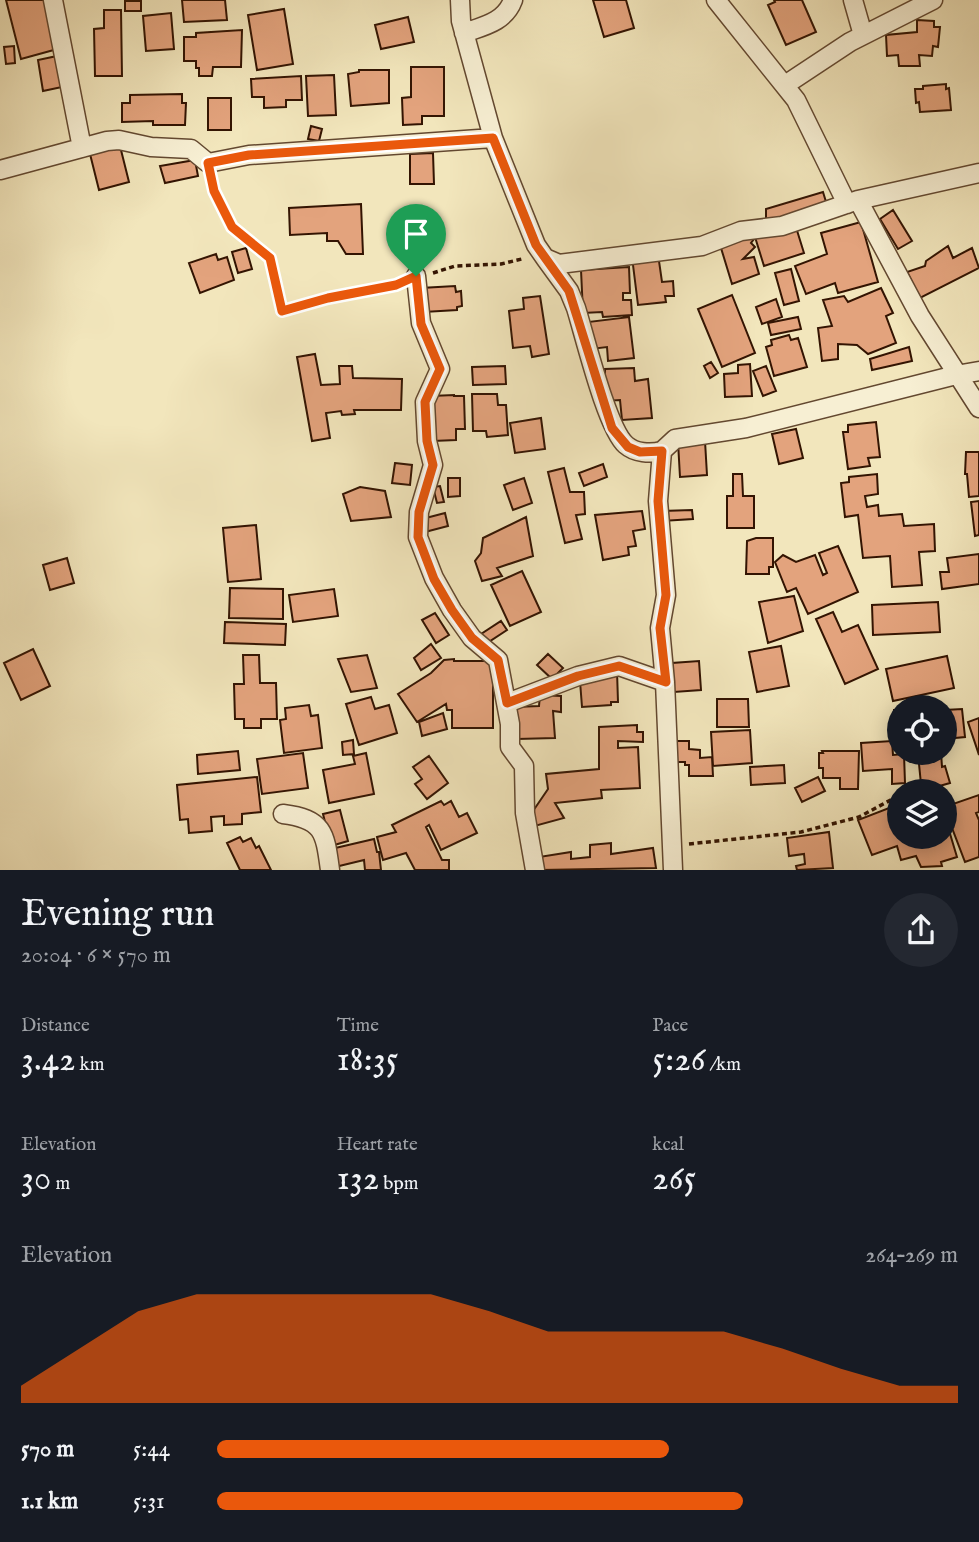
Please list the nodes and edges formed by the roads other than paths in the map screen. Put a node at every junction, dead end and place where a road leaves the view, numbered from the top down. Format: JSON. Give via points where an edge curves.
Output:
{"nodes":[{"id":1,"x":53,"y":0,"type":"edge"},
{"id":2,"x":460,"y":0,"type":"edge"},
{"id":3,"x":513,"y":0,"type":"edge"},
{"id":4,"x":716,"y":0,"type":"edge"},
{"id":5,"x":853,"y":0,"type":"edge"},
{"id":6,"x":933,"y":0,"type":"edge"},
{"id":7,"x":464,"y":33,"type":"junction"},
{"id":8,"x":863,"y":35,"type":"junction"},
{"id":9,"x":785,"y":85,"type":"junction"},
{"id":10,"x":493,"y":138,"type":"junction"},
{"id":11,"x":82,"y":148,"type":"junction"},
{"id":12,"x":0,"y":170,"type":"edge"},
{"id":13,"x":979,"y":173,"type":"edge"},
{"id":14,"x":853,"y":202,"type":"junction"},
{"id":15,"x":543,"y":255,"type":"junction"},
{"id":16,"x":416,"y":276,"type":"road end"},
{"id":17,"x":979,"y":371,"type":"edge"},
{"id":18,"x":956,"y":375,"type":"junction"},
{"id":19,"x":979,"y":408,"type":"edge"},
{"id":20,"x":662,"y":451,"type":"junction"},
{"id":21,"x":666,"y":682,"type":"junction"},
{"id":22,"x":507,"y":703,"type":"junction"},
{"id":23,"x":284,"y":814,"type":"dead end"},
{"id":24,"x":330,"y":870,"type":"edge"},
{"id":25,"x":535,"y":870,"type":"edge"},
{"id":26,"x":673,"y":870,"type":"edge"}],
"edges":[{"from":1,"to":11,"type":"street"},
{"from":2,"to":7,"type":"street"},
{"from":3,"to":7,"type":"street","via":[[493,23]]},
{"from":4,"to":9,"type":"street"},
{"from":5,"to":8,"type":"street"},
{"from":6,"to":8,"type":"street"},
{"from":7,"to":10,"type":"street"},
{"from":8,"to":9,"type":"street"},
{"from":9,"to":14,"type":"street"},
{"from":10,"to":11,"type":"street","via":[[249,155],[208,163],[191,149],[133,141],[107,141]]},
{"from":10,"to":15,"type":"street"},
{"from":11,"to":12,"type":"street"},
{"from":13,"to":14,"type":"street"},
{"from":14,"to":15,"type":"street","via":[[702,246],[574,264],[559,264]]},
{"from":14,"to":18,"type":"street"},
{"from":15,"to":20,"type":"street","via":[[569,291],[612,428],[628,447],[640,452]]},
{"from":16,"to":22,"type":"street","via":[[421,324],[440,369],[425,402],[433,465],[419,512],[418,537],[452,610],[472,638],[498,660]]},
{"from":17,"to":18,"type":"street"},
{"from":18,"to":19,"type":"street"},
{"from":18,"to":20,"type":"street","via":[[746,428],[676,439]]},
{"from":20,"to":21,"type":"street","via":[[658,501],[666,595],[660,628]]},
{"from":21,"to":22,"type":"street","via":[[619,666]]},
{"from":21,"to":26,"type":"street"},
{"from":22,"to":25,"type":"street","via":[[510,747],[524,766],[525,813]]},
{"from":23,"to":24,"type":"street","via":[[314,822],[323,834]]}]}
